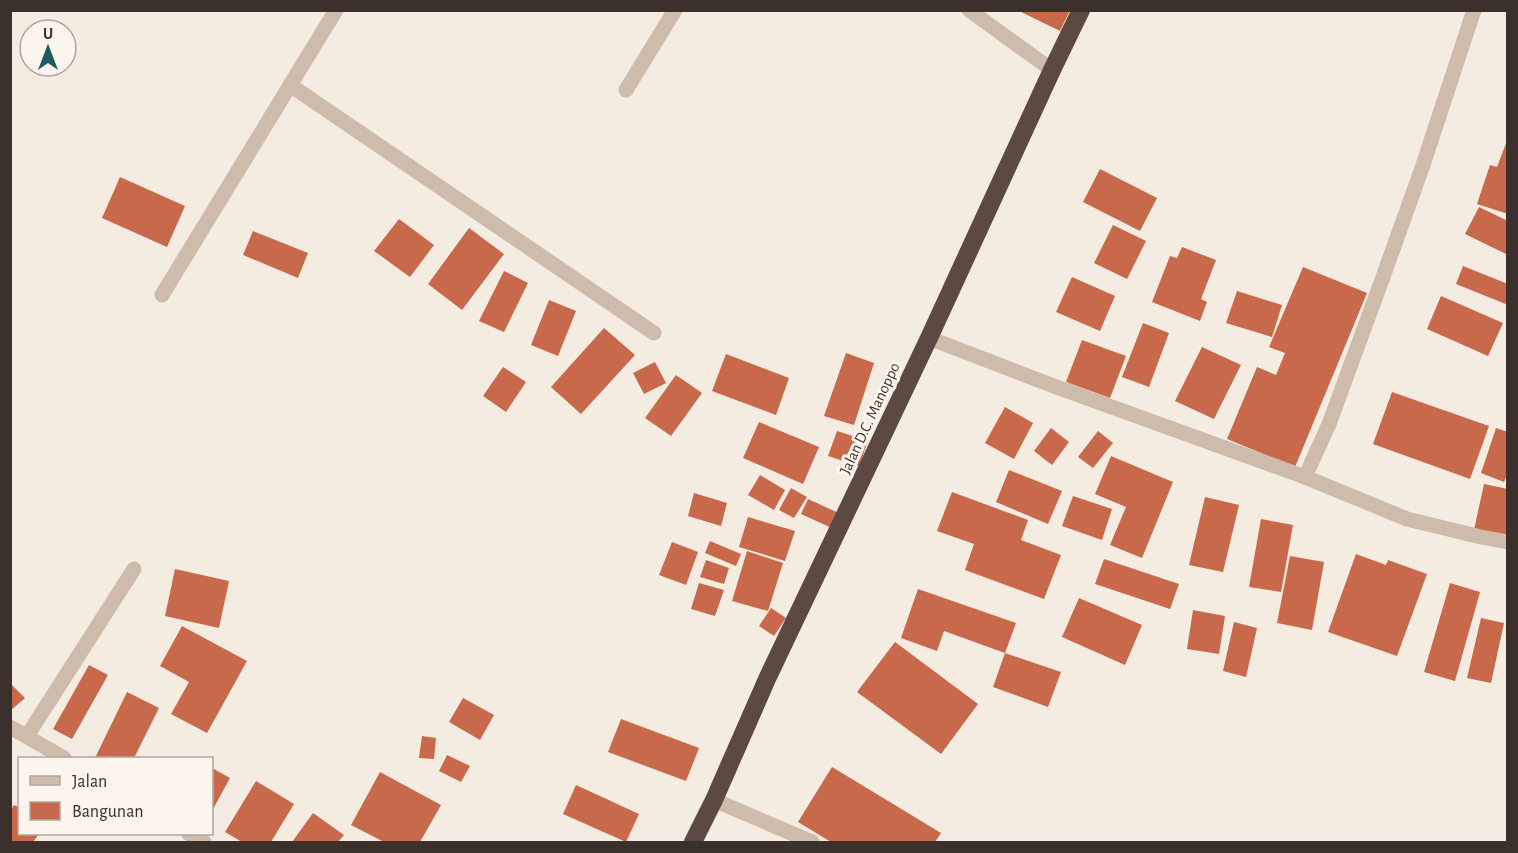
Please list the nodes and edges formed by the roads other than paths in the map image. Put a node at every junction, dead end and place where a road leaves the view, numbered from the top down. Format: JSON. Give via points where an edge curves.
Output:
{"nodes":[{"id":1,"x":336,"y":10,"type":"edge"},
{"id":2,"x":675,"y":10,"type":"edge"},
{"id":3,"x":969,"y":10,"type":"edge"},
{"id":4,"x":1081,"y":10,"type":"edge"},
{"id":5,"x":1474,"y":10,"type":"edge"},
{"id":6,"x":1052,"y":70,"type":"junction"},
{"id":7,"x":290,"y":85,"type":"junction"},
{"id":8,"x":626,"y":90,"type":"dead end"},
{"id":9,"x":162,"y":295,"type":"dead end"},
{"id":10,"x":654,"y":333,"type":"dead end"},
{"id":11,"x":929,"y":338,"type":"junction"},
{"id":12,"x":1305,"y":477,"type":"junction"},
{"id":13,"x":1508,"y":542,"type":"edge"},
{"id":14,"x":134,"y":569,"type":"dead end"},
{"id":15,"x":10,"y":727,"type":"edge"},
{"id":16,"x":27,"y":736,"type":"junction"},
{"id":17,"x":61,"y":757,"type":"edge"},
{"id":18,"x":714,"y":800,"type":"junction"},
{"id":19,"x":191,"y":835,"type":"edge"},
{"id":20,"x":204,"y":843,"type":"edge"},
{"id":21,"x":693,"y":843,"type":"edge"},
{"id":22,"x":812,"y":843,"type":"edge"}],
"edges":[{"from":1,"to":7,"type":"street"},
{"from":2,"to":8,"type":"street"},
{"from":3,"to":6,"type":"street"},
{"from":4,"to":6,"type":"highway","name":"Jalan D.C. Manoppo"},
{"from":5,"to":12,"type":"street","via":[[1383,277],[1329,424]]},
{"from":6,"to":11,"type":"highway","name":"Jalan D.C. Manoppo"},
{"from":7,"to":9,"type":"street"},
{"from":7,"to":10,"type":"street"},
{"from":11,"to":12,"type":"street"},
{"from":11,"to":18,"type":"highway","name":"Jalan D.C. Manoppo","via":[[767,679]]},
{"from":12,"to":13,"type":"street","via":[[1407,519]]},
{"from":14,"to":16,"type":"street"},
{"from":15,"to":16,"type":"street"},
{"from":16,"to":17,"type":"street"},
{"from":18,"to":21,"type":"highway","name":"Jalan D.C. Manoppo"},
{"from":18,"to":22,"type":"street"},
{"from":19,"to":20,"type":"street"}]}
